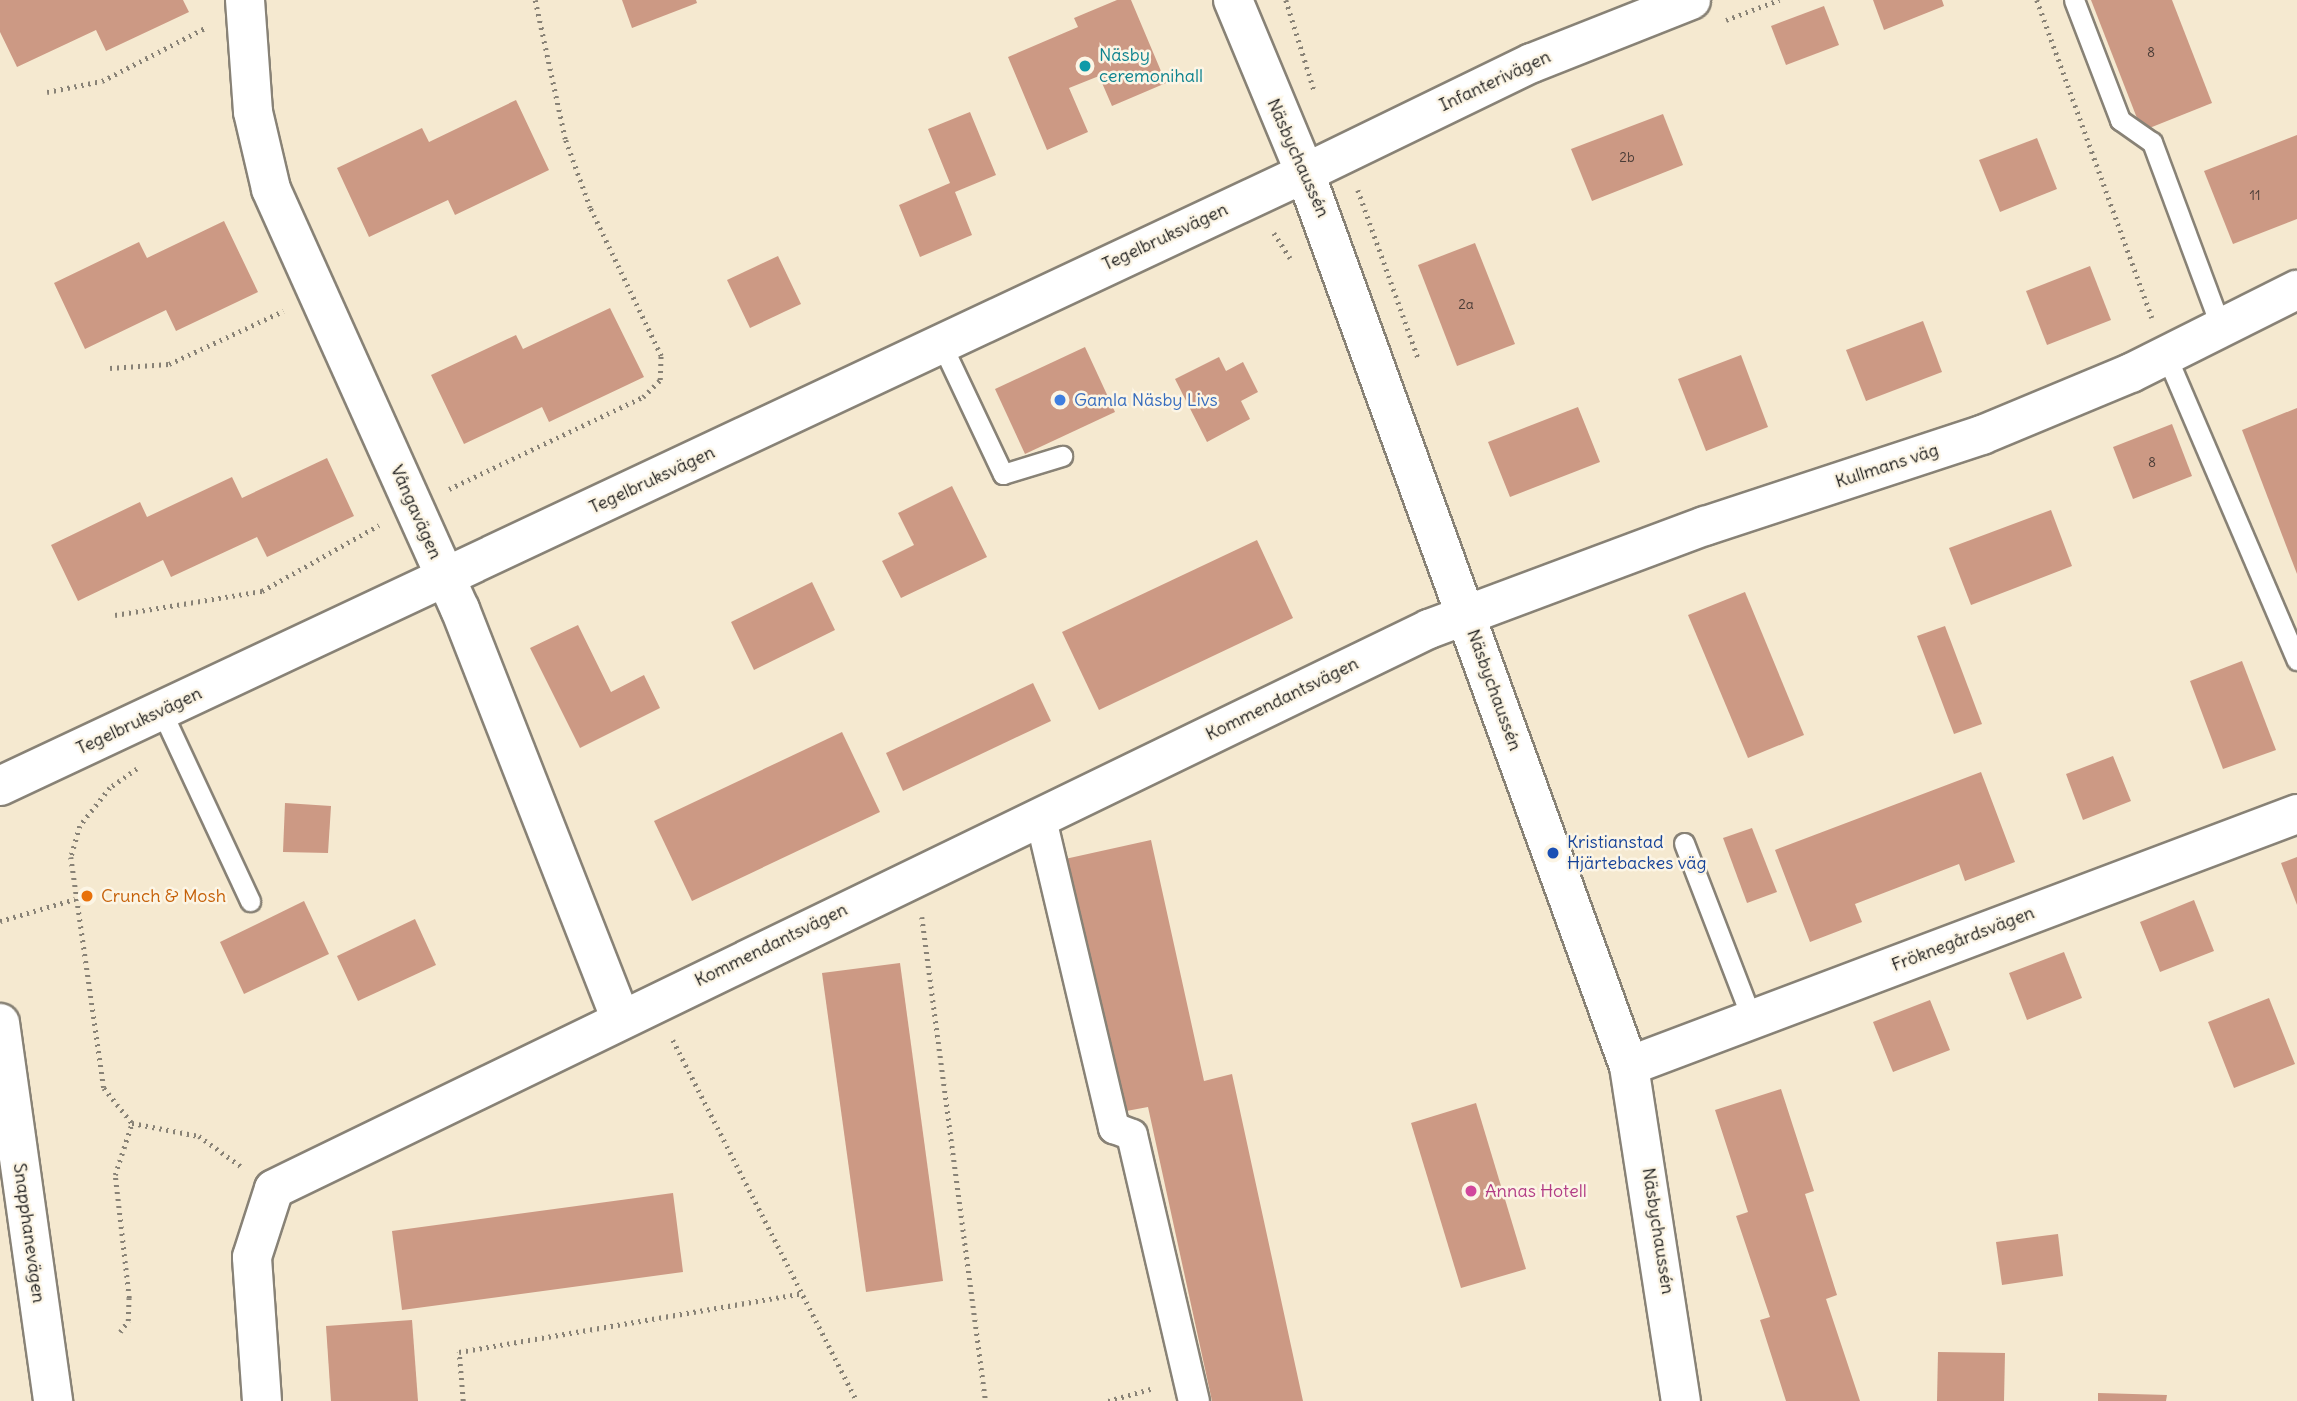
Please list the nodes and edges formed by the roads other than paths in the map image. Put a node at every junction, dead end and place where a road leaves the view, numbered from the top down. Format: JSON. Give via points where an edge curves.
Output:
{"nodes":[{"id":1,"x":1233,"y":0,"type":"edge"},
{"id":2,"x":2074,"y":0,"type":"edge"},
{"id":3,"x":245,"y":3,"type":"edge"},
{"id":4,"x":1706,"y":11,"type":"edge"},
{"id":5,"x":1305,"y":173,"type":"junction"},
{"id":6,"x":2297,"y":290,"type":"edge"},
{"id":7,"x":2221,"y":328,"type":"junction"},
{"id":8,"x":942,"y":343,"type":"junction"},
{"id":9,"x":2166,"y":355,"type":"junction"},
{"id":10,"x":1062,"y":456,"type":"dead end"},
{"id":11,"x":445,"y":577,"type":"junction"},
{"id":12,"x":1466,"y":614,"type":"junction"},
{"id":13,"x":2297,"y":660,"type":"edge"},
{"id":14,"x":169,"y":727,"type":"junction"},
{"id":15,"x":0,"y":786,"type":"edge"},
{"id":16,"x":2297,"y":814,"type":"edge"},
{"id":17,"x":1040,"y":815,"type":"junction"},
{"id":18,"x":1684,"y":843,"type":"dead end"},
{"id":19,"x":250,"y":901,"type":"dead end"},
{"id":20,"x":636,"y":1009,"type":"junction"},
{"id":21,"x":1752,"y":1019,"type":"junction"},
{"id":22,"x":0,"y":1023,"type":"edge"},
{"id":23,"x":1629,"y":1066,"type":"junction"},
{"id":24,"x":1191,"y":1390,"type":"edge"},
{"id":25,"x":53,"y":1401,"type":"edge"},
{"id":26,"x":261,"y":1401,"type":"edge"},
{"id":27,"x":1681,"y":1401,"type":"edge"}],
"edges":[{"from":1,"to":5,"type":"street","name":"Näsbychaussén"},
{"from":2,"to":7,"type":"lane","via":[[2120,120],[2152,142]]},
{"from":3,"to":11,"type":"street","name":"Vångavägen","via":[[253,112],[271,189]]},
{"from":4,"to":5,"type":"street","name":"Infanterivägen","via":[[1532,63]]},
{"from":5,"to":8,"type":"street","name":"Tegelbruksvägen"},
{"from":5,"to":12,"type":"street","name":"Näsbychaussén","via":[[1323,212]]},
{"from":6,"to":7,"type":"street","name":"Kullmans väg"},
{"from":7,"to":9,"type":"street","name":"Kullmans väg"},
{"from":8,"to":10,"type":"lane","via":[[1003,474]]},
{"from":8,"to":11,"type":"street","name":"Tegelbruksvägen"},
{"from":9,"to":12,"type":"street","name":"Kullmans väg","via":[[1982,435],[1705,526]]},
{"from":9,"to":13,"type":"lane"},
{"from":11,"to":14,"type":"street","name":"Tegelbruksvägen"},
{"from":11,"to":20,"type":"street","name":"Vångavägen"},
{"from":12,"to":17,"type":"street","name":"Kommendantsvägen"},
{"from":12,"to":23,"type":"street","name":"Näsbychaussén"},
{"from":14,"to":15,"type":"street","name":"Tegelbruksvägen"},
{"from":14,"to":19,"type":"lane"},
{"from":16,"to":21,"type":"street","name":"Fröknegårdsvägen"},
{"from":17,"to":20,"type":"street","name":"Kommendantsvägen"},
{"from":17,"to":24,"type":"street","via":[[1114,1128],[1132,1135]]},
{"from":18,"to":21,"type":"lane"},
{"from":20,"to":26,"type":"street","name":"Kommendantsvägen","via":[[274,1189],[253,1257]]},
{"from":21,"to":23,"type":"street","name":"Fröknegårdsvägen"},
{"from":22,"to":25,"type":"street","name":"Snapphanevägen"},
{"from":23,"to":27,"type":"street","name":"Näsbychaussén"}]}
